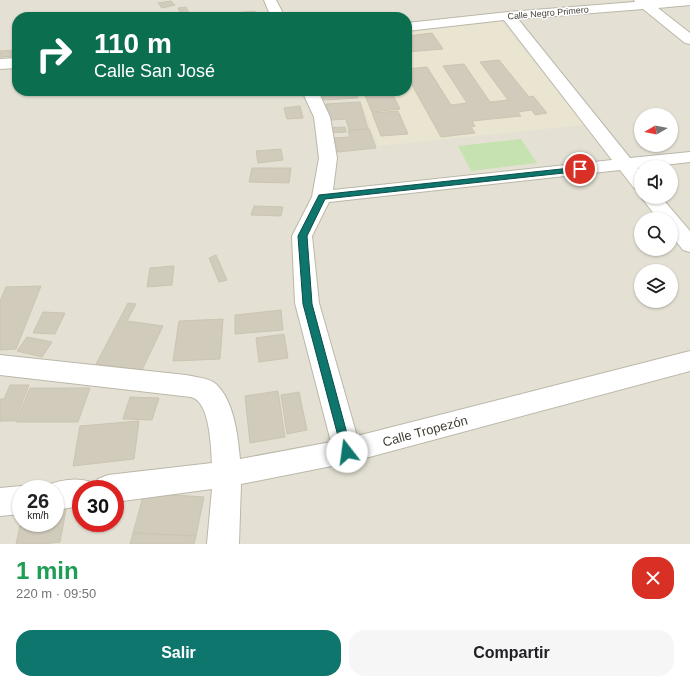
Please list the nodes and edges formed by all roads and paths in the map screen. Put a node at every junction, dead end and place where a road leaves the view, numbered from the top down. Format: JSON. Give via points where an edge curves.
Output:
{"nodes":[{"id":1,"x":270,"y":0,"type":"edge"},
{"id":2,"x":690,"y":1,"type":"edge"},
{"id":3,"x":643,"y":2,"type":"edge"},
{"id":4,"x":276,"y":12,"type":"edge"},
{"id":5,"x":508,"y":16,"type":"junction"},
{"id":6,"x":412,"y":27,"type":"edge"},
{"id":7,"x":690,"y":40,"type":"edge"},
{"id":8,"x":12,"y":63,"type":"edge"},
{"id":9,"x":0,"y":64,"type":"edge"},
{"id":10,"x":312,"y":96,"type":"edge"},
{"id":11,"x":690,"y":157,"type":"edge"},
{"id":12,"x":625,"y":164,"type":"junction"},
{"id":13,"x":634,"y":175,"type":"edge"},
{"id":14,"x":322,"y":197,"type":"junction"},
{"id":15,"x":657,"y":204,"type":"edge"},
{"id":16,"x":664,"y":212,"type":"edge"},
{"id":17,"x":678,"y":230,"type":"edge"},
{"id":18,"x":690,"y":245,"type":"edge"},
{"id":19,"x":690,"y":361,"type":"edge"},
{"id":20,"x":0,"y":365,"type":"edge"},
{"id":21,"x":347,"y":452,"type":"junction"},
{"id":22,"x":227,"y":474,"type":"junction"},
{"id":23,"x":124,"y":487,"type":"edge"},
{"id":24,"x":12,"y":501,"type":"edge"},
{"id":25,"x":0,"y":502,"type":"edge"},
{"id":26,"x":223,"y":544,"type":"edge"}],
"edges":[{"from":1,"to":4,"type":"street"},
{"from":2,"to":3,"type":"street","name":"Calle Negro Primero"},
{"from":3,"to":5,"type":"street","name":"Calle Negro Primero"},
{"from":3,"to":7,"type":"street"},
{"from":5,"to":6,"type":"street","name":"Calle Negro Primero"},
{"from":5,"to":12,"type":"street"},
{"from":8,"to":9,"type":"street"},
{"from":10,"to":14,"type":"street","via":[[322,117],[328,158]]},
{"from":11,"to":12,"type":"street"},
{"from":12,"to":13,"type":"street"},
{"from":12,"to":14,"type":"street"},
{"from":14,"to":21,"type":"street","via":[[302,236],[307,304]]},
{"from":15,"to":16,"type":"street"},
{"from":17,"to":18,"type":"street"},
{"from":19,"to":21,"type":"street","name":"Calle Tropezón"},
{"from":20,"to":22,"type":"street","via":[[186,386],[206,391],[221,417]]},
{"from":21,"to":22,"type":"street","name":"Calle Tropezón"},
{"from":22,"to":23,"type":"street","name":"Calle Tropezón"},
{"from":22,"to":26,"type":"street","via":[[227,521]]},
{"from":24,"to":25,"type":"street"}]}
